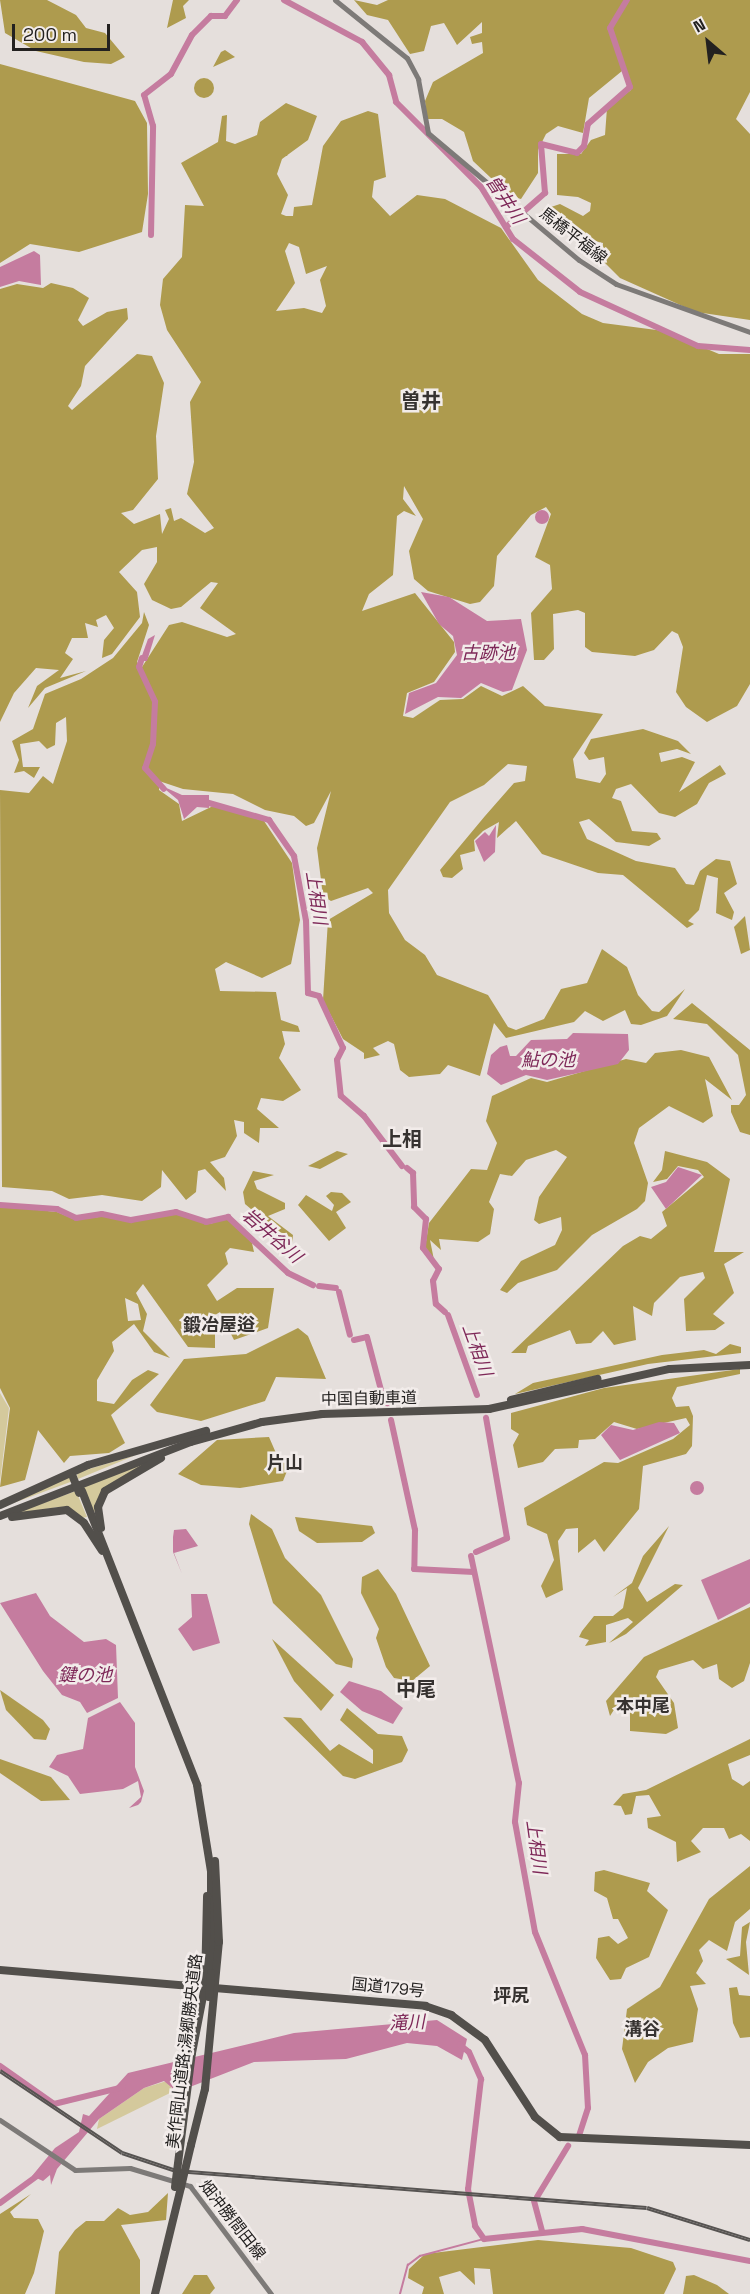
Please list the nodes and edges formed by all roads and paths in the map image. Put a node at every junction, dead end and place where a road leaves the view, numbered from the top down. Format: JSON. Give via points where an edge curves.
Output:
{"nodes":[{"id":1,"x":335,"y":0,"type":"edge"},
{"id":2,"x":750,"y":332,"type":"edge"},
{"id":3,"x":750,"y":1359,"type":"edge"},
{"id":4,"x":750,"y":1365,"type":"edge"},
{"id":5,"x":234,"y":1429,"type":"junction"},
{"id":6,"x":206,"y":1431,"type":"junction"},
{"id":7,"x":74,"y":1476,"type":"junction"},
{"id":8,"x":0,"y":1505,"type":"edge"},
{"id":9,"x":0,"y":1510,"type":"edge"},
{"id":10,"x":0,"y":1518,"type":"edge"},
{"id":11,"x":108,"y":1558,"type":"junction"},
{"id":12,"x":213,"y":1900,"type":"junction"},
{"id":13,"x":0,"y":1970,"type":"edge"},
{"id":14,"x":205,"y":1986,"type":"junction"},
{"id":15,"x":215,"y":1987,"type":"junction"},
{"id":16,"x":207,"y":2050,"type":"junction"},
{"id":17,"x":0,"y":2120,"type":"edge"},
{"id":18,"x":750,"y":2145,"type":"edge"},
{"id":19,"x":178,"y":2187,"type":"junction"},
{"id":20,"x":155,"y":2294,"type":"edge"},
{"id":21,"x":271,"y":2294,"type":"edge"}],
"edges":[{"from":1,"to":2,"type":"main road","name":"馬橋平福線","via":[[408,58],[418,79],[428,133],[525,217],[616,284]]},
{"from":3,"to":6,"type":"highway","name":"中国自動車道","via":[[659,1366],[474,1405],[303,1410]]},
{"from":4,"to":5,"type":"highway","name":"中国自動車道","via":[[651,1372],[489,1409],[304,1416]]},
{"from":5,"to":10,"type":"highway","name":"中国自動車道"},
{"from":5,"to":11,"type":"highway","via":[[174,1452],[105,1491],[98,1511]]},
{"from":6,"to":7,"type":"highway"},
{"from":6,"to":9,"type":"highway","name":"中国自動車道"},
{"from":7,"to":8,"type":"highway"},
{"from":7,"to":11,"type":"highway","bridge":true},
{"from":10,"to":11,"type":"highway","via":[[67,1510],[84,1523]]},
{"from":11,"to":12,"type":"highway","via":[[177,1731],[202,1810]]},
{"from":12,"to":14,"type":"highway"},
{"from":12,"to":15,"type":"highway"},
{"from":12,"to":16,"type":"highway","name":"美作岡山道路;湯郷勝央道路","bridge":true},
{"from":13,"to":14,"type":"highway","name":"国道179号"},
{"from":14,"to":15,"type":"highway","name":"国道179号"},
{"from":14,"to":19,"type":"highway","bridge":true,"via":[[192,2053]]},
{"from":15,"to":16,"type":"highway"},
{"from":15,"to":18,"type":"highway","name":"国道179号","via":[[410,2004],[451,2015],[485,2040],[535,2117],[560,2137]]},
{"from":16,"to":19,"type":"highway","name":"美作岡山道路;湯郷勝央道路","bridge":true,"via":[[191,2145]]},
{"from":17,"to":21,"type":"main road","name":"畑沖勝間田線","via":[[82,2172],[130,2168],[190,2186]]},
{"from":19,"to":20,"type":"highway"}]}
